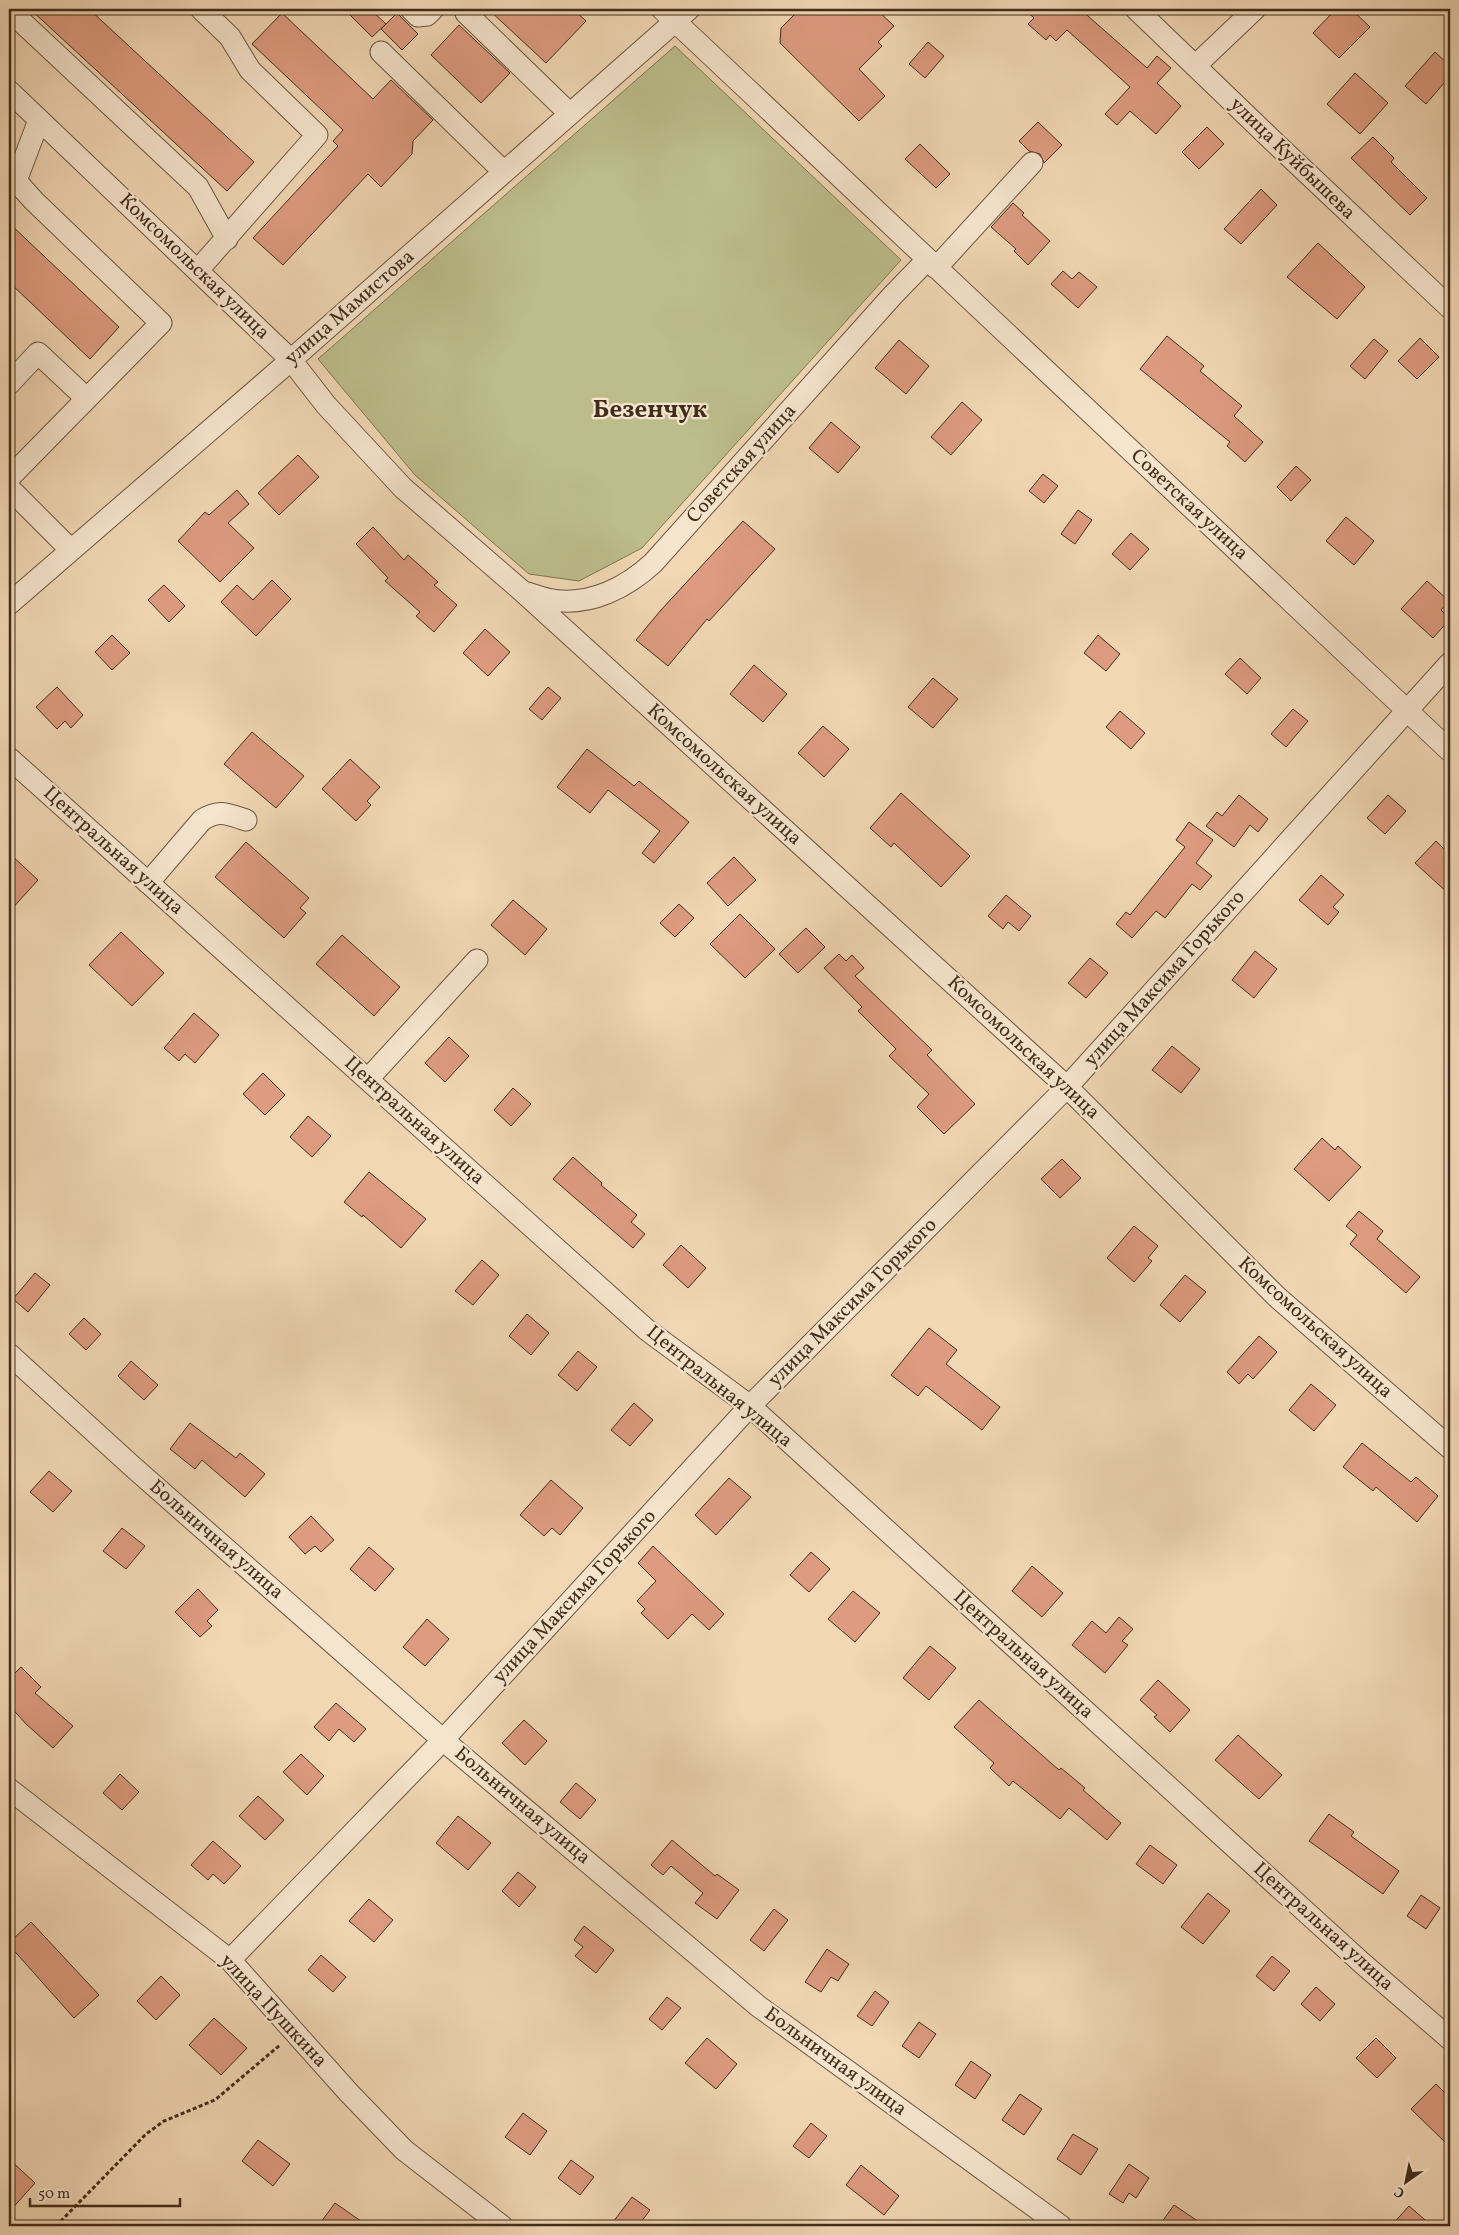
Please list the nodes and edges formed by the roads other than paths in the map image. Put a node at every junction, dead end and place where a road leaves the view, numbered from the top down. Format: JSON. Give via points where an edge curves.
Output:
{"nodes":[{"id":1,"x":201,"y":9,"type":"edge"},
{"id":2,"x":411,"y":9,"type":"edge"},
{"id":3,"x":433,"y":9,"type":"edge"},
{"id":4,"x":1136,"y":9,"type":"edge"},
{"id":5,"x":1255,"y":9,"type":"edge"},
{"id":6,"x":9,"y":10,"type":"edge"},
{"id":7,"x":466,"y":13,"type":"dead end"},
{"id":8,"x":675,"y":13,"type":"edge"},
{"id":9,"x":381,"y":52,"type":"dead end"},
{"id":10,"x":1194,"y":66,"type":"junction"},
{"id":11,"x":9,"y":92,"type":"edge"},
{"id":12,"x":570,"y":114,"type":"junction"},
{"id":13,"x":39,"y":120,"type":"junction"},
{"id":14,"x":1032,"y":163,"type":"dead end"},
{"id":15,"x":504,"y":172,"type":"junction"},
{"id":16,"x":227,"y":239,"type":"junction"},
{"id":17,"x":932,"y":264,"type":"junction"},
{"id":18,"x":198,"y":270,"type":"junction"},
{"id":19,"x":1450,"y":308,"type":"edge"},
{"id":20,"x":292,"y":360,"type":"junction"},
{"id":21,"x":9,"y":384,"type":"edge"},
{"id":22,"x":86,"y":398,"type":"junction"},
{"id":23,"x":9,"y":478,"type":"edge"},
{"id":24,"x":9,"y":488,"type":"edge"},
{"id":25,"x":71,"y":550,"type":"junction"},
{"id":26,"x":522,"y":591,"type":"junction"},
{"id":27,"x":9,"y":604,"type":"edge"},
{"id":28,"x":1450,"y":663,"type":"edge"},
{"id":29,"x":1408,"y":710,"type":"junction"},
{"id":30,"x":1450,"y":750,"type":"edge"},
{"id":31,"x":9,"y":758,"type":"edge"},
{"id":32,"x":246,"y":820,"type":"dead end"},
{"id":33,"x":148,"y":883,"type":"junction"},
{"id":34,"x":477,"y":960,"type":"dead end"},
{"id":35,"x":368,"y":1080,"type":"junction"},
{"id":36,"x":1067,"y":1087,"type":"junction"},
{"id":37,"x":9,"y":1354,"type":"edge"},
{"id":38,"x":750,"y":1406,"type":"junction"},
{"id":39,"x":1450,"y":1448,"type":"edge"},
{"id":40,"x":443,"y":1740,"type":"junction"},
{"id":41,"x":9,"y":1789,"type":"edge"},
{"id":42,"x":230,"y":1960,"type":"junction"},
{"id":43,"x":1450,"y":2039,"type":"edge"},
{"id":44,"x":502,"y":2226,"type":"edge"},
{"id":45,"x":1061,"y":2226,"type":"edge"}],
"edges":[{"from":1,"to":16,"type":"street","via":[[230,37],[250,70],[317,135]]},
{"from":2,"to":3,"type":"street","via":[[418,16],[427,15]]},
{"from":4,"to":10,"type":"street","name":"улица Куйбышева"},
{"from":5,"to":10,"type":"street"},
{"from":6,"to":16,"type":"street","via":[[198,187]]},
{"from":7,"to":12,"type":"street"},
{"from":8,"to":12,"type":"street","name":"улица Мамистова"},
{"from":8,"to":17,"type":"street","name":"Советская улица"},
{"from":9,"to":15,"type":"street"},
{"from":10,"to":19,"type":"street","name":"улица Куйбышева"},
{"from":11,"to":13,"type":"street","name":"Комсомольская улица"},
{"from":12,"to":15,"type":"street","name":"улица Мамистова"},
{"from":13,"to":18,"type":"street","name":"Комсомольская улица"},
{"from":13,"to":22,"type":"street","via":[[16,181],[161,323]]},
{"from":14,"to":17,"type":"street"},
{"from":15,"to":20,"type":"street","name":"улица Мамистова"},
{"from":16,"to":18,"type":"street"},
{"from":17,"to":26,"type":"street","name":"Советская улица","via":[[893,295],[636,578],[600,595],[568,601]]},
{"from":17,"to":29,"type":"street","name":"Советская улица"},
{"from":18,"to":20,"type":"street","name":"Комсомольская улица"},
{"from":20,"to":25,"type":"street","name":"улица Мамистова"},
{"from":20,"to":26,"type":"street","name":"Комсомольская улица","via":[[326,405],[403,488]]},
{"from":21,"to":22,"type":"street","via":[[38,353]]},
{"from":22,"to":23,"type":"street"},
{"from":24,"to":25,"type":"street"},
{"from":25,"to":27,"type":"street","name":"улица Мамистова"},
{"from":26,"to":36,"type":"street","name":"Комсомольская улица"},
{"from":28,"to":29,"type":"street","name":"улица Максима Горького"},
{"from":29,"to":30,"type":"street","name":"Советская улица"},
{"from":29,"to":36,"type":"street","name":"улица Максима Горького"},
{"from":31,"to":33,"type":"street","name":"Центральная улица"},
{"from":32,"to":33,"type":"street","via":[[222,812],[202,820]]},
{"from":33,"to":35,"type":"street","name":"Центральная улица"},
{"from":34,"to":35,"type":"street"},
{"from":35,"to":38,"type":"street","name":"Центральная улица","via":[[646,1330]]},
{"from":36,"to":38,"type":"street","name":"улица Максима Горького"},
{"from":36,"to":39,"type":"street","name":"Комсомольская улица","via":[[1277,1297]]},
{"from":37,"to":40,"type":"street","name":"Больничная улица"},
{"from":38,"to":40,"type":"street","name":"улица Максима Горького"},
{"from":38,"to":43,"type":"street","name":"Центральная улица","via":[[1354,1956]]},
{"from":40,"to":42,"type":"street","name":"улица Максима Горького"},
{"from":40,"to":45,"type":"street","name":"Больничная улица","via":[[758,2006]]},
{"from":41,"to":42,"type":"street","name":"улица Пушкина"},
{"from":42,"to":44,"type":"street","name":"улица Пушкина","via":[[348,2093],[404,2150]]}]}
